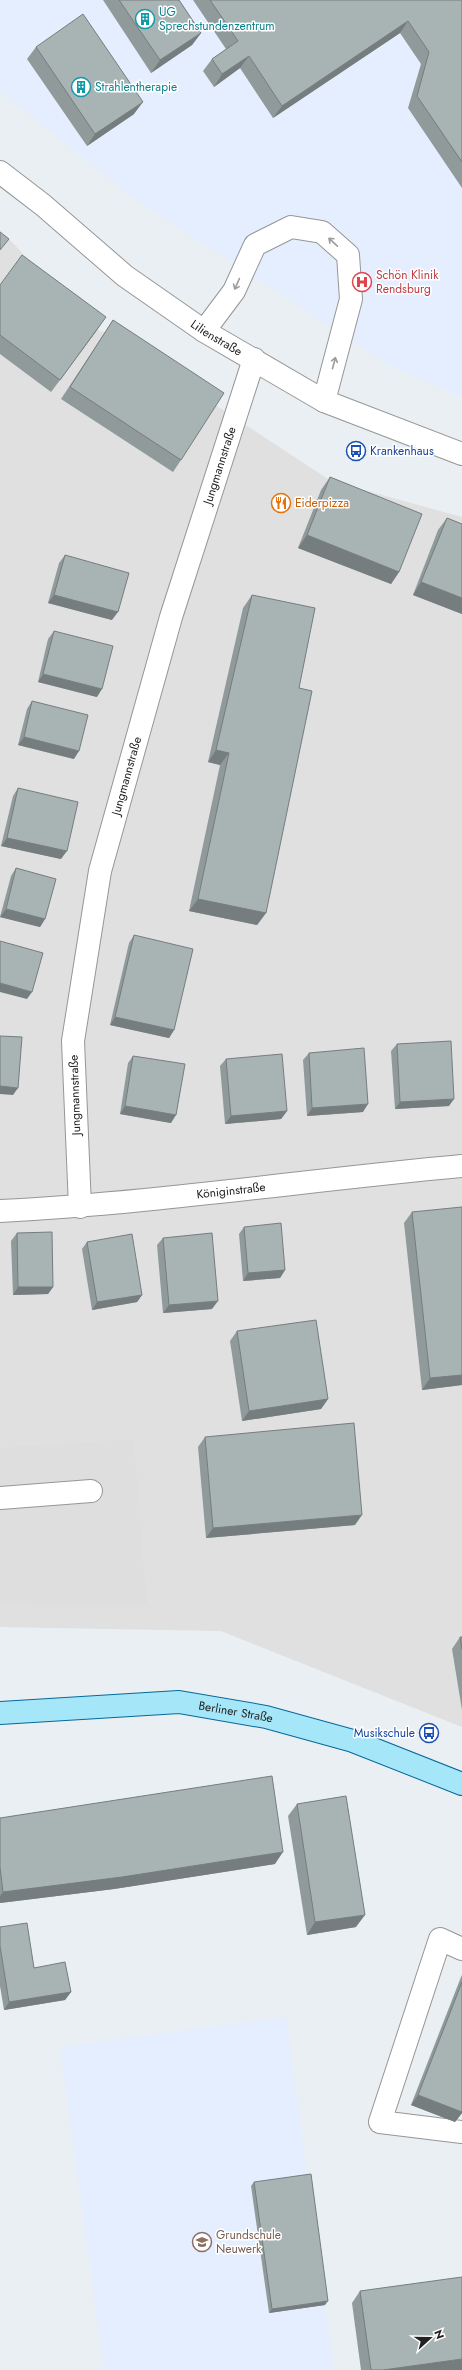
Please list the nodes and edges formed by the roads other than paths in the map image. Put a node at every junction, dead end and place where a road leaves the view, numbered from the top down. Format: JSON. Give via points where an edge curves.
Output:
{"nodes":[{"id":1,"x":0,"y":172,"type":"edge"},
{"id":2,"x":204,"y":331,"type":"junction"},
{"id":3,"x":254,"y":359,"type":"junction"},
{"id":4,"x":324,"y":401,"type":"junction"},
{"id":5,"x":462,"y":454,"type":"edge"},
{"id":6,"x":462,"y":1166,"type":"edge"},
{"id":7,"x":80,"y":1207,"type":"junction"},
{"id":8,"x":0,"y":1210,"type":"edge"},
{"id":9,"x":92,"y":1491,"type":"dead end"},
{"id":10,"x":0,"y":1498,"type":"edge"},
{"id":11,"x":0,"y":1713,"type":"edge"},
{"id":12,"x":462,"y":1784,"type":"edge"},
{"id":13,"x":462,"y":1949,"type":"edge"},
{"id":14,"x":462,"y":2132,"type":"edge"}],
"edges":[{"from":1,"to":2,"type":"street","name":"Lilienstraße","via":[[43,205],[125,276]]},
{"from":2,"to":3,"type":"street","name":"Lilienstraße"},
{"from":4,"to":2,"type":"street","one_way":true,"via":[[351,299],[348,255],[322,232],[291,227],[255,245],[234,291]]},
{"from":3,"to":4,"type":"street","name":"Lilienstraße"},
{"from":3,"to":7,"type":"street","name":"Jungmannstraße","via":[[171,617],[100,871],[73,1041]]},
{"from":4,"to":5,"type":"street","name":"Lilienstraße"},
{"from":6,"to":7,"type":"street","name":"Königinstraße"},
{"from":7,"to":8,"type":"street","name":"Königinstraße"},
{"from":9,"to":10,"type":"street"},
{"from":11,"to":12,"type":"main road","name":"Berliner Straße","via":[[179,1702],[266,1717],[353,1741]]},
{"from":13,"to":14,"type":"street","via":[[440,1939],[380,2122]]}]}
